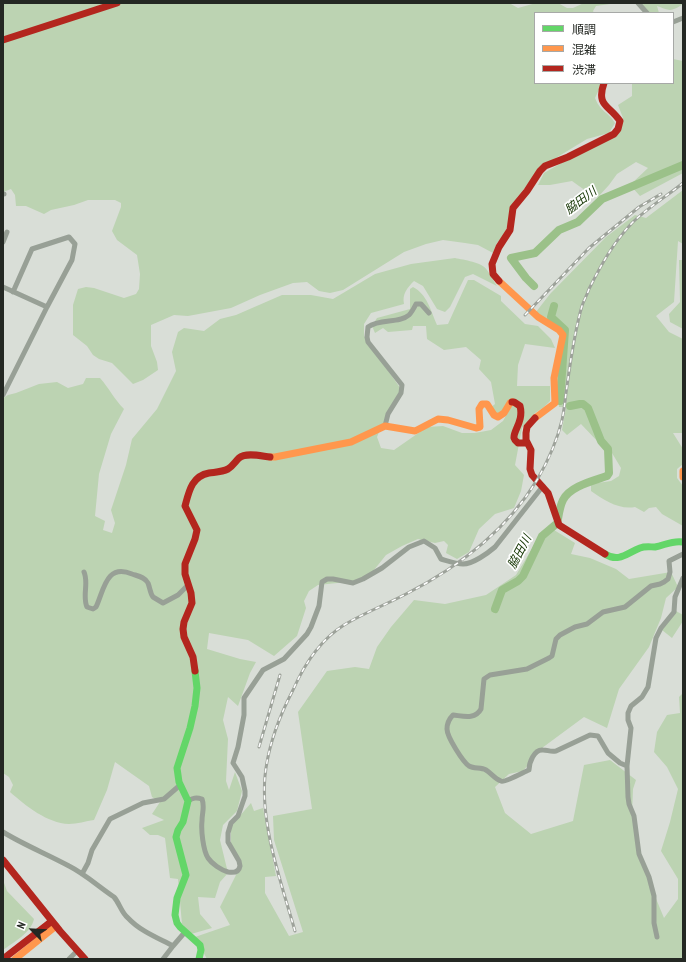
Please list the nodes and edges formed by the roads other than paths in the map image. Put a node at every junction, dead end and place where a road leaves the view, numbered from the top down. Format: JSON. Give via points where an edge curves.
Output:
{"nodes":[{"id":1,"x":117,"y":3,"type":"edge"},
{"id":2,"x":638,"y":3,"type":"edge"},
{"id":3,"x":646,"y":12,"type":"edge"},
{"id":4,"x":3,"y":40,"type":"edge"},
{"id":5,"x":604,"y":84,"type":"edge"},
{"id":6,"x":7,"y":232,"type":"dead end"},
{"id":7,"x":3,"y":242,"type":"edge"},
{"id":8,"x":3,"y":288,"type":"edge"},
{"id":9,"x":13,"y":292,"type":"junction"},
{"id":10,"x":47,"y":307,"type":"junction"},
{"id":11,"x":429,"y":313,"type":"dead end"},
{"id":12,"x":4,"y":392,"type":"edge"},
{"id":13,"x":385,"y":426,"type":"junction"},
{"id":14,"x":527,"y":443,"type":"junction"},
{"id":15,"x":683,"y":471,"type":"edge"},
{"id":16,"x":683,"y":477,"type":"edge"},
{"id":17,"x":543,"y":486,"type":"junction"},
{"id":18,"x":683,"y":542,"type":"edge"},
{"id":19,"x":683,"y":554,"type":"edge"},
{"id":20,"x":84,"y":572,"type":"dead end"},
{"id":21,"x":683,"y":578,"type":"edge"},
{"id":22,"x":188,"y":585,"type":"junction"},
{"id":23,"x":627,"y":766,"type":"junction"},
{"id":24,"x":180,"y":786,"type":"junction"},
{"id":25,"x":188,"y":802,"type":"junction"},
{"id":26,"x":3,"y":832,"type":"edge"},
{"id":27,"x":3,"y":860,"type":"edge"},
{"id":28,"x":82,"y":874,"type":"junction"},
{"id":29,"x":54,"y":923,"type":"junction"},
{"id":30,"x":185,"y":932,"type":"junction"},
{"id":31,"x":657,"y":937,"type":"dead end"},
{"id":32,"x":173,"y":946,"type":"junction"},
{"id":33,"x":77,"y":951,"type":"junction"},
{"id":34,"x":3,"y":959,"type":"edge"},
{"id":35,"x":15,"y":959,"type":"edge"},
{"id":36,"x":70,"y":959,"type":"edge"},
{"id":37,"x":85,"y":959,"type":"edge"},
{"id":38,"x":164,"y":959,"type":"edge"},
{"id":39,"x":199,"y":959,"type":"edge"}],
"edges":[{"from":1,"to":4,"type":"main road"},
{"from":2,"to":3,"type":"street"},
{"from":5,"to":14,"type":"main road","via":[[601,99],[618,116],[618,129],[614,134],[545,166],[540,171],[513,208],[510,230],[492,264],[493,274],[499,281],[538,317],[563,335],[554,378],[555,403],[532,419],[526,432]]},
{"from":6,"to":7,"type":"street"},
{"from":8,"to":9,"type":"street"},
{"from":9,"to":10,"type":"street"},
{"from":9,"to":10,"type":"street","via":[[32,249],[69,237],[75,244],[72,260]]},
{"from":10,"to":12,"type":"street"},
{"from":11,"to":13,"type":"street","via":[[421,304],[416,304],[404,319],[376,322],[368,327],[368,342],[402,385],[401,393],[388,414]]},
{"from":13,"to":14,"type":"main road","via":[[415,431],[434,420],[443,419],[476,428],[480,427],[482,421],[478,411],[482,404],[487,404],[493,415],[499,418],[510,403],[514,402],[522,411],[514,439],[519,444]]},
{"from":13,"to":22,"type":"main road","via":[[351,442],[275,457],[240,457],[236,464],[224,472],[203,474],[198,477],[189,490],[185,506],[197,530],[184,566]]},
{"from":14,"to":17,"type":"main road","via":[[531,450],[532,476]]},
{"from":15,"to":16,"type":"main road"},
{"from":17,"to":18,"type":"main road","via":[[554,504],[555,518],[559,526],[607,556],[618,559],[638,548]]},
{"from":17,"to":25,"type":"street","via":[[495,547],[467,564],[441,560],[435,548],[424,542],[409,547],[364,579],[353,583],[333,579],[322,582],[319,606],[307,634],[284,659],[263,670],[244,698],[244,715],[233,763],[244,782],[245,796],[228,833],[228,842],[239,861],[237,871],[227,871],[208,859],[202,828],[202,799],[197,798]]},
{"from":19,"to":23,"type":"street","via":[[669,561],[670,572],[664,582],[651,586],[625,607],[603,612],[587,624],[575,627],[556,639],[552,656],[549,658],[527,668],[487,676],[484,679],[481,709],[478,713],[473,716],[453,716],[447,729],[453,744],[467,764],[476,769],[485,769],[504,782],[529,770],[531,760],[539,751],[556,752],[590,736],[598,736],[608,753]]},
{"from":20,"to":22,"type":"street","via":[[84,598],[87,607],[93,609],[106,581],[118,570],[144,578],[153,597],[163,603],[178,595]]},
{"from":21,"to":23,"type":"street","via":[[675,597],[674,612],[656,638],[648,687],[642,698],[631,706],[628,712],[631,728]]},
{"from":22,"to":24,"type":"main road","via":[[192,604],[183,630],[193,655],[197,698],[177,768]]},
{"from":23,"to":31,"type":"street","via":[[629,804],[634,816],[639,854],[654,896]]},
{"from":24,"to":25,"type":"main road"},
{"from":24,"to":28,"type":"street","via":[[164,799],[143,803],[110,819]]},
{"from":25,"to":30,"type":"main road","via":[[176,837],[186,875],[177,898],[176,915],[177,923]]},
{"from":26,"to":28,"type":"street"},
{"from":27,"to":29,"type":"main road"},
{"from":28,"to":32,"type":"street","via":[[114,897],[128,919]]},
{"from":29,"to":33,"type":"main road"},
{"from":29,"to":34,"type":"main road"},
{"from":29,"to":35,"type":"main road"},
{"from":30,"to":32,"type":"street"},
{"from":30,"to":39,"type":"main road","via":[[200,945]]},
{"from":32,"to":38,"type":"street"},
{"from":33,"to":36,"type":"street"},
{"from":33,"to":37,"type":"main road"}]}
